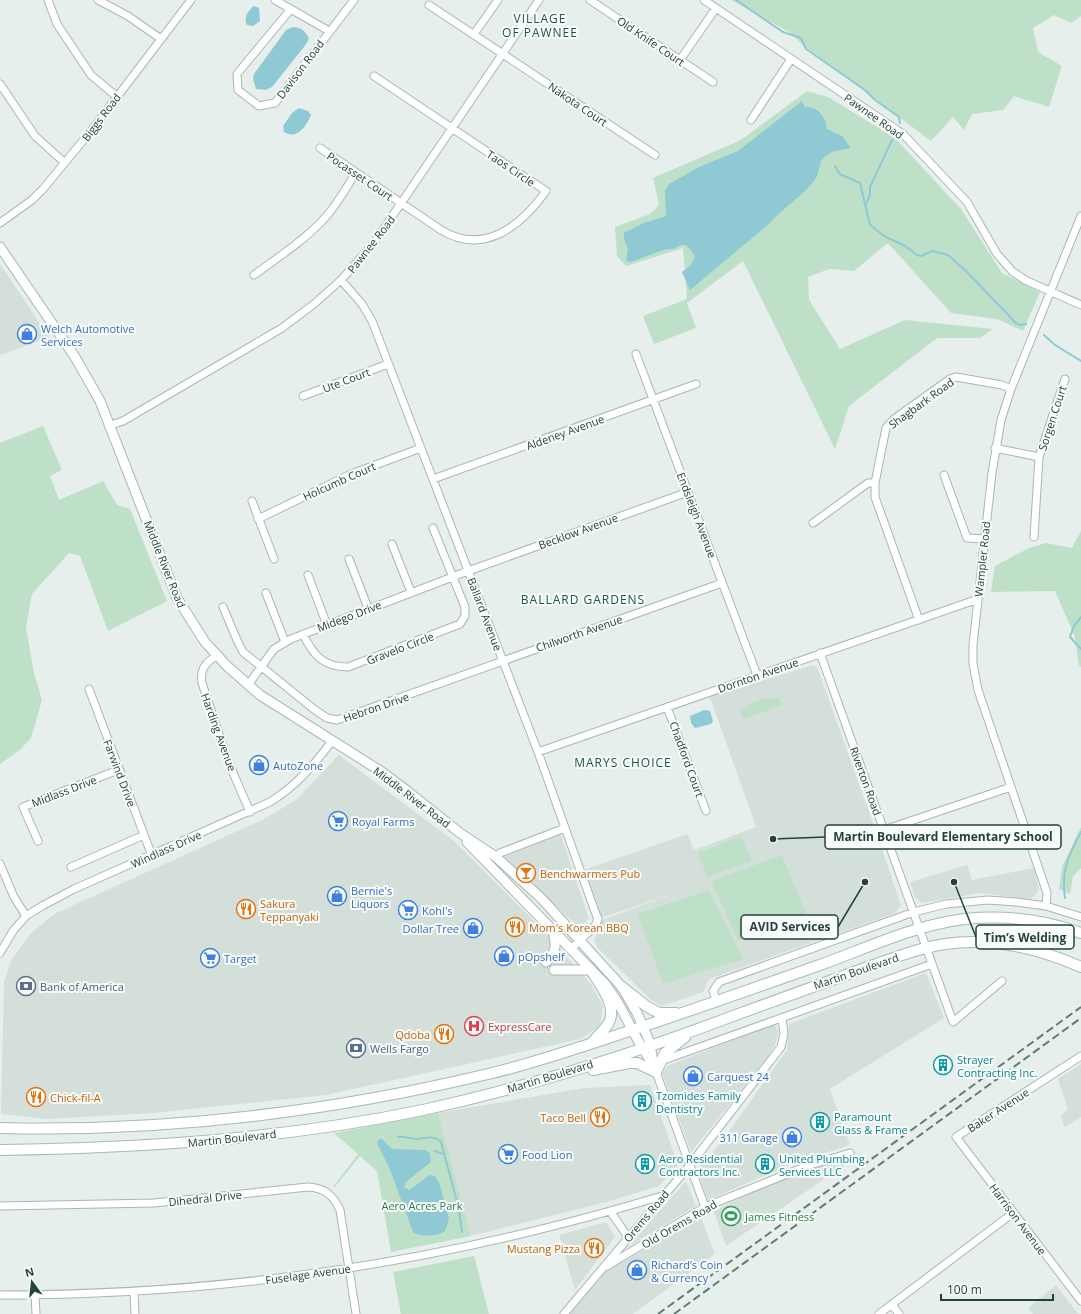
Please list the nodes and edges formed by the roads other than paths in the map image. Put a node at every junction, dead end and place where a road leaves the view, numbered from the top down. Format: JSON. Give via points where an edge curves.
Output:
{"nodes":[{"id":1,"x":48,"y":0,"type":"edge"},
{"id":2,"x":98,"y":0,"type":"edge"},
{"id":3,"x":191,"y":0,"type":"edge"},
{"id":4,"x":275,"y":0,"type":"edge"},
{"id":5,"x":354,"y":0,"type":"edge"},
{"id":6,"x":498,"y":0,"type":"edge"},
{"id":7,"x":538,"y":0,"type":"edge"},
{"id":8,"x":590,"y":0,"type":"edge"},
{"id":9,"x":704,"y":0,"type":"edge"},
{"id":10,"x":429,"y":5,"type":"dead end"},
{"id":11,"x":716,"y":8,"type":"junction"},
{"id":12,"x":290,"y":10,"type":"junction"},
{"id":13,"x":329,"y":31,"type":"junction"},
{"id":14,"x":474,"y":34,"type":"junction"},
{"id":15,"x":161,"y":39,"type":"junction"},
{"id":16,"x":502,"y":53,"type":"junction"},
{"id":17,"x":791,"y":59,"type":"junction"},
{"id":18,"x":680,"y":60,"type":"junction"},
{"id":19,"x":374,"y":76,"type":"dead end"},
{"id":20,"x":713,"y":82,"type":"dead end"},
{"id":21,"x":0,"y":84,"type":"edge"},
{"id":22,"x":116,"y":96,"type":"junction"},
{"id":23,"x":751,"y":120,"type":"dead end"},
{"id":24,"x":451,"y":128,"type":"junction"},
{"id":25,"x":320,"y":148,"type":"dead end"},
{"id":26,"x":655,"y":155,"type":"dead end"},
{"id":27,"x":65,"y":162,"type":"junction"},
{"id":28,"x":356,"y":173,"type":"junction"},
{"id":29,"x":401,"y":203,"type":"junction"},
{"id":30,"x":1081,"y":216,"type":"edge"},
{"id":31,"x":0,"y":223,"type":"edge"},
{"id":32,"x":0,"y":247,"type":"edge"},
{"id":33,"x":254,"y":275,"type":"dead end"},
{"id":34,"x":341,"y":280,"type":"junction"},
{"id":35,"x":1051,"y":291,"type":"junction"},
{"id":36,"x":1081,"y":305,"type":"edge"},
{"id":37,"x":636,"y":354,"type":"dead end"},
{"id":38,"x":388,"y":364,"type":"junction"},
{"id":39,"x":1065,"y":379,"type":"dead end"},
{"id":40,"x":696,"y":384,"type":"dead end"},
{"id":41,"x":1012,"y":389,"type":"junction"},
{"id":42,"x":303,"y":396,"type":"dead end"},
{"id":43,"x":653,"y":400,"type":"junction"},
{"id":44,"x":111,"y":425,"type":"junction"},
{"id":45,"x":421,"y":448,"type":"junction"},
{"id":46,"x":995,"y":448,"type":"junction"},
{"id":47,"x":1039,"y":457,"type":"junction"},
{"id":48,"x":944,"y":475,"type":"dead end"},
{"id":49,"x":433,"y":480,"type":"junction"},
{"id":50,"x":875,"y":483,"type":"junction"},
{"id":51,"x":688,"y":492,"type":"junction"},
{"id":52,"x":252,"y":501,"type":"dead end"},
{"id":53,"x":258,"y":519,"type":"junction"},
{"id":54,"x":813,"y":523,"type":"dead end"},
{"id":55,"x":433,"y":528,"type":"dead end"},
{"id":56,"x":1034,"y":538,"type":"dead end"},
{"id":57,"x":985,"y":539,"type":"junction"},
{"id":58,"x":392,"y":544,"type":"dead end"},
{"id":59,"x":274,"y":559,"type":"dead end"},
{"id":60,"x":349,"y":559,"type":"dead end"},
{"id":61,"x":468,"y":570,"type":"junction"},
{"id":62,"x":308,"y":575,"type":"dead end"},
{"id":63,"x":453,"y":576,"type":"junction"},
{"id":64,"x":722,"y":583,"type":"junction"},
{"id":65,"x":411,"y":592,"type":"junction"},
{"id":66,"x":266,"y":593,"type":"dead end"},
{"id":67,"x":978,"y":599,"type":"junction"},
{"id":68,"x":223,"y":607,"type":"dead end"},
{"id":69,"x":368,"y":608,"type":"junction"},
{"id":70,"x":919,"y":620,"type":"junction"},
{"id":71,"x":327,"y":625,"type":"junction"},
{"id":72,"x":303,"y":634,"type":"junction"},
{"id":73,"x":285,"y":642,"type":"junction"},
{"id":74,"x":820,"y":653,"type":"junction"},
{"id":75,"x":216,"y":656,"type":"junction"},
{"id":76,"x":503,"y":660,"type":"junction"},
{"id":77,"x":261,"y":667,"type":"junction"},
{"id":78,"x":757,"y":675,"type":"junction"},
{"id":79,"x":248,"y":685,"type":"junction"},
{"id":80,"x":89,"y":689,"type":"dead end"},
{"id":81,"x":667,"y":707,"type":"junction"},
{"id":82,"x":332,"y":741,"type":"junction"},
{"id":83,"x":538,"y":752,"type":"junction"},
{"id":84,"x":118,"y":770,"type":"junction"},
{"id":85,"x":1011,"y":787,"type":"junction"},
{"id":86,"x":250,"y":812,"type":"junction"},
{"id":87,"x":706,"y":812,"type":"dead end"},
{"id":88,"x":565,"y":828,"type":"junction"},
{"id":89,"x":884,"y":830,"type":"junction"},
{"id":90,"x":460,"y":833,"type":"junction"},
{"id":91,"x":144,"y":835,"type":"junction"},
{"id":92,"x":38,"y":841,"type":"dead end"},
{"id":93,"x":152,"y":856,"type":"junction"},
{"id":94,"x":496,"y":857,"type":"junction"},
{"id":95,"x":0,"y":864,"type":"edge"},
{"id":96,"x":71,"y":867,"type":"dead end"},
{"id":97,"x":1046,"y":906,"type":"junction"},
{"id":98,"x":914,"y":912,"type":"junction"},
{"id":99,"x":26,"y":916,"type":"junction"},
{"id":100,"x":1081,"y":917,"type":"edge"},
{"id":101,"x":920,"y":929,"type":"junction"},
{"id":102,"x":553,"y":931,"type":"junction"},
{"id":103,"x":1081,"y":933,"type":"edge"},
{"id":104,"x":580,"y":941,"type":"junction"},
{"id":105,"x":926,"y":948,"type":"junction"},
{"id":106,"x":571,"y":949,"type":"junction"},
{"id":107,"x":0,"y":953,"type":"edge"},
{"id":108,"x":546,"y":962,"type":"dead end"},
{"id":109,"x":932,"y":964,"type":"junction"},
{"id":110,"x":1081,"y":967,"type":"edge"},
{"id":111,"x":554,"y":970,"type":"dead end"},
{"id":112,"x":591,"y":970,"type":"junction"},
{"id":113,"x":1002,"y":982,"type":"dead end"},
{"id":114,"x":622,"y":987,"type":"junction"},
{"id":115,"x":717,"y":1002,"type":"junction"},
{"id":116,"x":686,"y":1012,"type":"junction"},
{"id":117,"x":782,"y":1018,"type":"junction"},
{"id":118,"x":643,"y":1026,"type":"junction"},
{"id":119,"x":632,"y":1030,"type":"junction"},
{"id":120,"x":691,"y":1032,"type":"junction"},
{"id":121,"x":592,"y":1043,"type":"junction"},
{"id":122,"x":646,"y":1047,"type":"junction"},
{"id":123,"x":1081,"y":1056,"type":"edge"},
{"id":124,"x":661,"y":1061,"type":"junction"},
{"id":125,"x":656,"y":1072,"type":"junction"},
{"id":126,"x":528,"y":1083,"type":"junction"},
{"id":127,"x":0,"y":1128,"type":"edge"},
{"id":128,"x":956,"y":1138,"type":"joint"},
{"id":129,"x":0,"y":1150,"type":"edge"},
{"id":130,"x":850,"y":1153,"type":"dead end"},
{"id":131,"x":690,"y":1165,"type":"junction"},
{"id":132,"x":662,"y":1196,"type":"junction"},
{"id":133,"x":0,"y":1206,"type":"edge"},
{"id":134,"x":705,"y":1207,"type":"junction"},
{"id":135,"x":610,"y":1211,"type":"junction"},
{"id":136,"x":1014,"y":1213,"type":"junction"},
{"id":137,"x":628,"y":1237,"type":"junction"},
{"id":138,"x":349,"y":1269,"type":"junction"},
{"id":139,"x":602,"y":1269,"type":"junction"},
{"id":140,"x":134,"y":1292,"type":"junction"},
{"id":141,"x":0,"y":1294,"type":"edge"},
{"id":142,"x":35,"y":1295,"type":"junction"},
{"id":143,"x":1081,"y":1301,"type":"edge"},
{"id":144,"x":892,"y":1305,"type":"junction"},
{"id":145,"x":36,"y":1314,"type":"edge"},
{"id":146,"x":135,"y":1314,"type":"edge"},
{"id":147,"x":356,"y":1314,"type":"edge"},
{"id":148,"x":564,"y":1314,"type":"edge"},
{"id":149,"x":879,"y":1314,"type":"edge"},
{"id":150,"x":899,"y":1314,"type":"edge"}],
"edges":[{"from":1,"to":22,"type":"street","via":[[58,24],[91,75]]},
{"from":2,"to":15,"type":"street","via":[[128,16]]},
{"from":3,"to":15,"type":"street","name":"Biggs Road"},
{"from":4,"to":12,"type":"street"},
{"from":5,"to":13,"type":"street","name":"Davison Road"},
{"from":6,"to":14,"type":"street"},
{"from":7,"to":16,"type":"street","name":"Pawnee Road"},
{"from":8,"to":18,"type":"street","name":"Old Knife Court"},
{"from":9,"to":11,"type":"street","name":"Pawnee Road"},
{"from":10,"to":14,"type":"street","name":"Nakota Court"},
{"from":11,"to":17,"type":"street","name":"Pawnee Road"},
{"from":11,"to":18,"type":"street"},
{"from":12,"to":13,"type":"street"},
{"from":12,"to":13,"type":"street","name":"Davison Road","via":[[237,74],[238,90],[259,106],[275,103]]},
{"from":14,"to":16,"type":"street","name":"Nakota Court"},
{"from":15,"to":22,"type":"street","name":"Biggs Road"},
{"from":16,"to":24,"type":"street","name":"Pawnee Road"},
{"from":16,"to":26,"type":"street","name":"Nakota Court"},
{"from":17,"to":23,"type":"street"},
{"from":17,"to":35,"type":"street","name":"Pawnee Road","via":[[903,134],[967,202],[997,254],[1008,267],[1025,280]]},
{"from":18,"to":20,"type":"street","name":"Old Knife Court"},
{"from":19,"to":24,"type":"street"},
{"from":21,"to":27,"type":"street","via":[[35,136]]},
{"from":22,"to":27,"type":"street","name":"Biggs Road"},
{"from":24,"to":29,"type":"street","name":"Pawnee Road"},
{"from":24,"to":29,"type":"street","name":"Taos Circle","via":[[546,191],[527,214],[510,228],[477,240],[462,240],[447,234]]},
{"from":25,"to":28,"type":"street","name":"Pocasset Court"},
{"from":27,"to":31,"type":"street","name":"Biggs Road","via":[[32,200]]},
{"from":28,"to":29,"type":"street","name":"Pocasset Court"},
{"from":28,"to":33,"type":"street","via":[[332,209],[315,228]]},
{"from":29,"to":34,"type":"street","name":"Pawnee Road","via":[[374,243]]},
{"from":30,"to":35,"type":"street","name":"Wampler Road"},
{"from":32,"to":44,"type":"street","name":"Middle River Road","via":[[78,362]]},
{"from":34,"to":38,"type":"street","name":"Ballard Avenue","via":[[367,310]]},
{"from":34,"to":44,"type":"street","name":"Pawnee Road","via":[[282,328],[123,421]]},
{"from":35,"to":36,"type":"street","name":"Pawnee Road"},
{"from":35,"to":41,"type":"street","name":"Wampler Road"},
{"from":37,"to":43,"type":"street","name":"Endsleigh Avenue"},
{"from":38,"to":42,"type":"street","name":"Ute Court"},
{"from":38,"to":45,"type":"street","name":"Ballard Avenue"},
{"from":39,"to":47,"type":"street","name":"Sorgen Court"},
{"from":40,"to":43,"type":"street","name":"Aldeney Avenue"},
{"from":41,"to":46,"type":"street","name":"Wampler Road"},
{"from":41,"to":50,"type":"street","name":"Shagbark Road","via":[[961,377],[950,379],[889,423]]},
{"from":43,"to":49,"type":"street","name":"Aldeney Avenue"},
{"from":43,"to":51,"type":"street","name":"Endsleigh Avenue"},
{"from":44,"to":75,"type":"street","name":"Middle River Road","via":[[177,598],[195,629]]},
{"from":45,"to":49,"type":"street","name":"Ballard Avenue"},
{"from":45,"to":53,"type":"street","name":"Holcumb Court","via":[[351,474]]},
{"from":46,"to":47,"type":"street","name":"Sorgen Court"},
{"from":46,"to":57,"type":"street","name":"Wampler Road"},
{"from":47,"to":56,"type":"street","name":"Sorgen Court"},
{"from":48,"to":57,"type":"street","via":[[967,538]]},
{"from":49,"to":61,"type":"street","name":"Ballard Avenue"},
{"from":50,"to":54,"type":"street","via":[[868,483]]},
{"from":50,"to":70,"type":"street","name":"Shagbark Road","via":[[875,497]]},
{"from":51,"to":61,"type":"street","name":"Becklow Avenue"},
{"from":51,"to":64,"type":"street","name":"Endsleigh Avenue"},
{"from":52,"to":53,"type":"street"},
{"from":53,"to":59,"type":"street"},
{"from":55,"to":63,"type":"street","name":"Gravelo Circle"},
{"from":57,"to":67,"type":"street","name":"Wampler Road"},
{"from":58,"to":65,"type":"street"},
{"from":60,"to":69,"type":"street"},
{"from":61,"to":63,"type":"street","name":"Midego Drive"},
{"from":61,"to":76,"type":"street","name":"Ballard Avenue"},
{"from":62,"to":71,"type":"street"},
{"from":63,"to":65,"type":"street","name":"Midego Drive"},
{"from":63,"to":72,"type":"street","name":"Gravelo Circle","via":[[466,613],[464,620],[448,630],[355,665],[337,667],[314,654]]},
{"from":64,"to":76,"type":"street","name":"Chilworth Avenue"},
{"from":64,"to":78,"type":"street","name":"Endsleigh Avenue"},
{"from":65,"to":69,"type":"street","name":"Midego Drive"},
{"from":66,"to":73,"type":"street"},
{"from":67,"to":70,"type":"street","name":"Dornton Avenue"},
{"from":67,"to":85,"type":"street","name":"Wampler Road","via":[[974,674]]},
{"from":68,"to":77,"type":"street","name":"Hebron Drive","via":[[240,648]]},
{"from":69,"to":71,"type":"street","name":"Midego Drive"},
{"from":70,"to":74,"type":"street","name":"Dornton Avenue"},
{"from":71,"to":72,"type":"street","name":"Midego Drive"},
{"from":72,"to":73,"type":"street","name":"Midego Drive"},
{"from":73,"to":77,"type":"street","name":"Midego Drive","via":[[274,649]]},
{"from":74,"to":78,"type":"street","name":"Dornton Avenue"},
{"from":74,"to":89,"type":"street","name":"Riverton Road"},
{"from":75,"to":79,"type":"street","name":"Middle River Road"},
{"from":75,"to":86,"type":"street","name":"Harding Avenue","via":[[204,666],[202,683],[228,761]]},
{"from":76,"to":77,"type":"street","name":"Hebron Drive","via":[[337,720],[327,718],[315,710]]},
{"from":76,"to":83,"type":"street","name":"Ballard Avenue"},
{"from":77,"to":79,"type":"street","name":"Midego Drive"},
{"from":78,"to":81,"type":"street","name":"Dornton Avenue"},
{"from":79,"to":82,"type":"street","name":"Middle River Road","via":[[275,706]]},
{"from":80,"to":84,"type":"street","name":"Farwind Drive"},
{"from":81,"to":83,"type":"street","name":"Dornton Avenue"},
{"from":81,"to":87,"type":"street","name":"Chadford Court"},
{"from":82,"to":86,"type":"street","name":"Windlass Drive","via":[[296,783],[273,800]]},
{"from":82,"to":90,"type":"street","name":"Middle River Road","via":[[406,790]]},
{"from":83,"to":88,"type":"street","name":"Ballard Avenue"},
{"from":84,"to":91,"type":"street","name":"Farwind Drive"},
{"from":84,"to":92,"type":"street","name":"Midlass Drive","via":[[23,807]]},
{"from":85,"to":89,"type":"street"},
{"from":85,"to":97,"type":"street","name":"Wampler Road","via":[[1047,893]]},
{"from":86,"to":93,"type":"street","name":"Windlass Drive"},
{"from":88,"to":94,"type":"street","via":[[500,853]]},
{"from":88,"to":104,"type":"street","name":"Ballard Avenue","via":[[598,919],[595,926]]},
{"from":89,"to":98,"type":"street","name":"Riverton Road"},
{"from":90,"to":94,"type":"street","name":"Middle River Road"},
{"from":90,"to":102,"type":"street","name":"Middle River Road","via":[[486,864]]},
{"from":91,"to":93,"type":"street","name":"Farwind Drive"},
{"from":91,"to":96,"type":"street"},
{"from":93,"to":99,"type":"street","name":"Windlass Drive","via":[[74,889]]},
{"from":94,"to":104,"type":"street","name":"Middle River Road","via":[[542,898]]},
{"from":95,"to":99,"type":"street","via":[[14,897]]},
{"from":97,"to":98,"type":"street","via":[[981,901],[946,904]]},
{"from":97,"to":100,"type":"street"},
{"from":98,"to":101,"type":"street","name":"Riverton Road"},
{"from":98,"to":115,"type":"street","via":[[719,982],[713,991]]},
{"from":99,"to":107,"type":"street","name":"Windlass Drive"},
{"from":101,"to":103,"type":"main road","name":"Martin Boulevard","via":[[968,919],[1004,919],[1037,922]]},
{"from":101,"to":105,"type":"street","name":"Riverton Road"},
{"from":101,"to":115,"type":"main road","name":"Martin Boulevard"},
{"from":102,"to":106,"type":"street","name":"Middle River Road"},
{"from":102,"to":108,"type":"street","via":[[556,950]]},
{"from":104,"to":106,"type":"street","name":"Ballard Avenue"},
{"from":104,"to":114,"type":"street","name":"Middle River Road"},
{"from":105,"to":109,"type":"street","name":"Riverton Road"},
{"from":105,"to":110,"type":"main road","name":"Martin Boulevard","via":[[967,942],[994,943],[1034,949]]},
{"from":105,"to":120,"type":"main road","name":"Martin Boulevard"},
{"from":106,"to":112,"type":"street","name":"Middle River Road"},
{"from":109,"to":113,"type":"street","name":"Riverton Road","via":[[953,1022]]},
{"from":109,"to":117,"type":"street","name":"Martin Boulevard"},
{"from":111,"to":112,"type":"street"},
{"from":112,"to":119,"type":"street","name":"Middle River Road","via":[[617,1001]]},
{"from":112,"to":121,"type":"main road","via":[[611,1006],[608,1024]]},
{"from":114,"to":116,"type":"main road","via":[[659,1013]]},
{"from":114,"to":118,"type":"street","name":"Middle River Road"},
{"from":115,"to":116,"type":"main road","name":"Martin Boulevard"},
{"from":116,"to":118,"type":"main road","name":"Martin Boulevard"},
{"from":117,"to":124,"type":"street","name":"Martin Boulevard"},
{"from":117,"to":131,"type":"street","name":"Orems Road","via":[[784,1034],[781,1047]]},
{"from":118,"to":119,"type":"main road","name":"Martin Boulevard"},
{"from":118,"to":122,"type":"street","name":"Middle River Road"},
{"from":119,"to":121,"type":"main road","name":"Martin Boulevard"},
{"from":119,"to":122,"type":"street","name":"Middle River Road"},
{"from":120,"to":122,"type":"main road","name":"Martin Boulevard"},
{"from":120,"to":124,"type":"main road","via":[[671,1047]]},
{"from":121,"to":127,"type":"main road","name":"Martin Boulevard","via":[[489,1074],[297,1110],[120,1126]]},
{"from":122,"to":125,"type":"street","name":"Middle River Road"},
{"from":122,"to":126,"type":"main road","name":"Martin Boulevard"},
{"from":123,"to":128,"type":"street","name":"Baker Avenue"},
{"from":124,"to":125,"type":"main road"},
{"from":125,"to":126,"type":"main road","via":[[637,1063],[624,1063]]},
{"from":125,"to":131,"type":"street","name":"Middle River Road"},
{"from":126,"to":129,"type":"main road","name":"Martin Boulevard","via":[[422,1110],[291,1132],[194,1143]]},
{"from":128,"to":136,"type":"street","name":"Harrison Avenue"},
{"from":130,"to":134,"type":"street","name":"Old Orems Road","via":[[807,1166]]},
{"from":131,"to":132,"type":"street","name":"Orems Road"},
{"from":131,"to":134,"type":"street","name":"Middle River Road"},
{"from":132,"to":135,"type":"street","name":"Fuselage Avenue"},
{"from":132,"to":137,"type":"street","name":"Orems Road"},
{"from":133,"to":138,"type":"street","name":"Dihedral Drive","via":[[154,1203],[317,1188],[329,1193],[340,1210]]},
{"from":134,"to":139,"type":"street","name":"Old Orems Road"},
{"from":135,"to":137,"type":"street"},
{"from":135,"to":138,"type":"street","name":"Fuselage Avenue","via":[[477,1245]]},
{"from":136,"to":143,"type":"street","name":"Harrison Avenue"},
{"from":136,"to":144,"type":"street"},
{"from":137,"to":139,"type":"street","name":"Orems Road"},
{"from":138,"to":140,"type":"street","name":"Fuselage Avenue","via":[[221,1286]]},
{"from":138,"to":147,"type":"street","name":"Dihedral Drive"},
{"from":139,"to":148,"type":"street","name":"Orems Road"},
{"from":140,"to":142,"type":"street","name":"Fuselage Avenue"},
{"from":140,"to":146,"type":"street"},
{"from":141,"to":142,"type":"street","name":"Fuselage Avenue"},
{"from":142,"to":145,"type":"street"},
{"from":144,"to":149,"type":"street"},
{"from":144,"to":150,"type":"street"}]}
